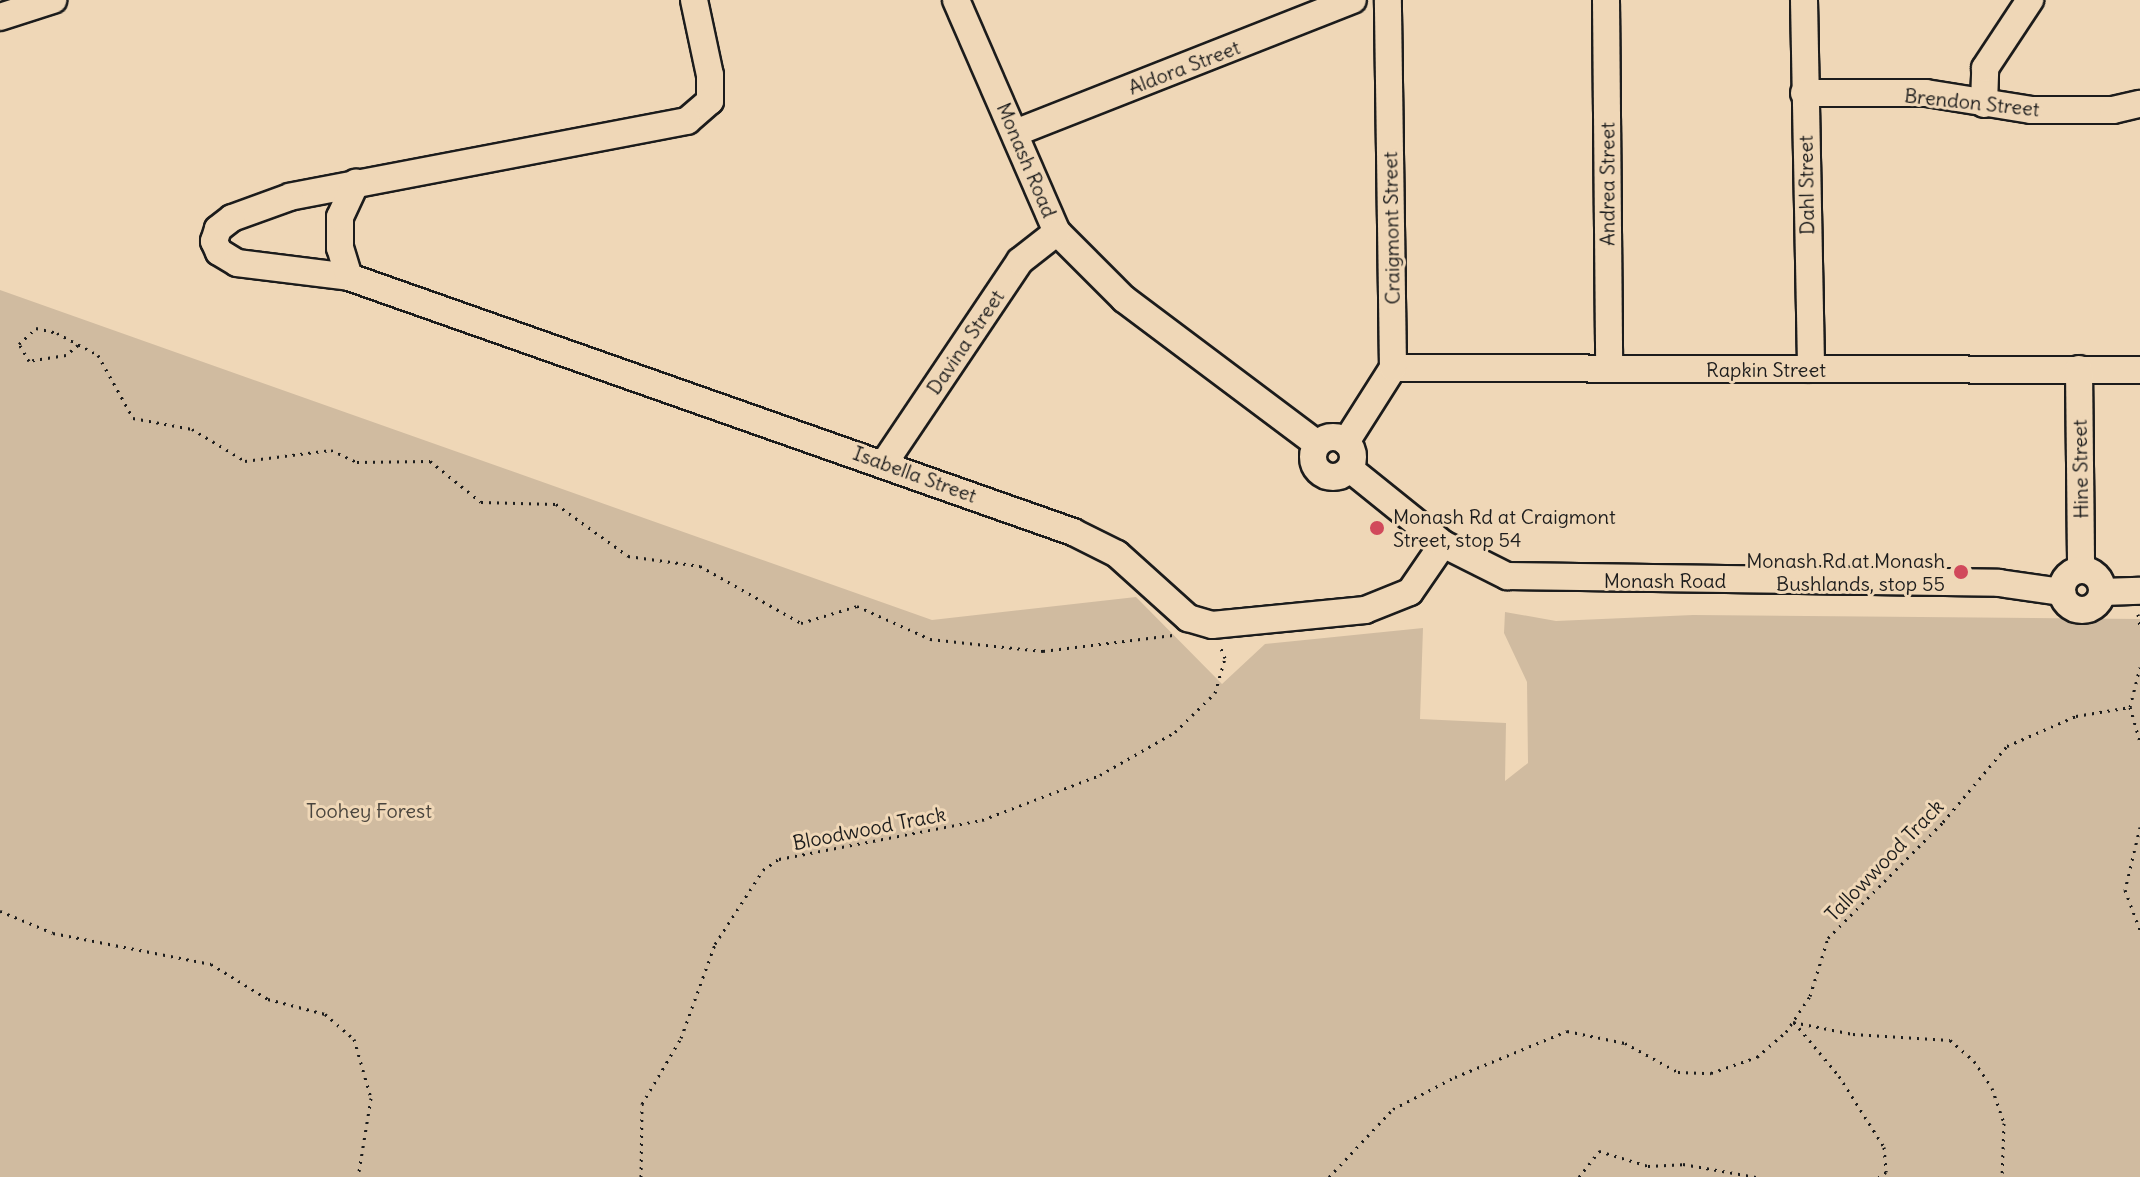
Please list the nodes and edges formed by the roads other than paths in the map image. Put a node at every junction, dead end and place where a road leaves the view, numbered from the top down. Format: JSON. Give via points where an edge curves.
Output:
{"nodes":[{"id":1,"x":53,"y":0,"type":"edge"},
{"id":2,"x":694,"y":0,"type":"edge"},
{"id":3,"x":956,"y":0,"type":"edge"},
{"id":4,"x":1353,"y":0,"type":"edge"},
{"id":5,"x":1388,"y":0,"type":"edge"},
{"id":6,"x":1606,"y":0,"type":"edge"},
{"id":7,"x":1804,"y":0,"type":"edge"},
{"id":8,"x":2030,"y":0,"type":"edge"},
{"id":9,"x":0,"y":17,"type":"edge"},
{"id":10,"x":1804,"y":93,"type":"junction"},
{"id":11,"x":1984,"y":104,"type":"junction"},
{"id":12,"x":2140,"y":104,"type":"edge"},
{"id":13,"x":1015,"y":133,"type":"junction"},
{"id":14,"x":356,"y":183,"type":"junction"},
{"id":15,"x":1057,"y":232,"type":"junction"},
{"id":16,"x":349,"y":277,"type":"junction"},
{"id":17,"x":1609,"y":367,"type":"junction"},
{"id":18,"x":1393,"y":368,"type":"junction"},
{"id":19,"x":1811,"y":369,"type":"junction"},
{"id":20,"x":2079,"y":369,"type":"junction"},
{"id":21,"x":2140,"y":370,"type":"edge"},
{"id":22,"x":1346,"y":442,"type":"junction"},
{"id":23,"x":1317,"y":444,"type":"junction"},
{"id":24,"x":885,"y":462,"type":"junction"},
{"id":25,"x":1350,"y":469,"type":"junction"},
{"id":26,"x":1443,"y":544,"type":"junction"},
{"id":27,"x":2081,"y":570,"type":"junction"},
{"id":28,"x":2140,"y":591,"type":"edge"},
{"id":29,"x":2062,"y":592,"type":"junction"},
{"id":30,"x":2102,"y":592,"type":"junction"}],
"edges":[{"from":1,"to":9,"type":"street"},
{"from":2,"to":14,"type":"street","name":"Isabella Street","via":[[710,75],[710,101],[687,121]]},
{"from":3,"to":13,"type":"street","name":"Monash Road"},
{"from":4,"to":13,"type":"street","name":"Aldora Street"},
{"from":5,"to":18,"type":"street","name":"Craigmont Street"},
{"from":6,"to":17,"type":"street","name":"Andrea Street"},
{"from":7,"to":10,"type":"street","name":"Dahl Street"},
{"from":8,"to":11,"type":"street","via":[[1985,68]]},
{"from":10,"to":11,"type":"street","name":"Brendon Street","via":[[1926,93]]},
{"from":10,"to":19,"type":"street","name":"Dahl Street"},
{"from":11,"to":12,"type":"street","name":"Brendon Street","via":[[2113,110]]},
{"from":13,"to":15,"type":"street","name":"Monash Road"},
{"from":14,"to":16,"type":"street","via":[[340,217],[340,248]]},
{"from":14,"to":16,"type":"street","name":"Isabella Street","via":[[290,197],[232,218],[214,241],[219,252],[237,263]]},
{"from":15,"to":23,"type":"street","name":"Monash Road","via":[[1124,299]]},
{"from":15,"to":24,"type":"street","name":"Davina Street","via":[[1020,261]]},
{"from":16,"to":24,"type":"street","name":"Isabella Street"},
{"from":17,"to":18,"type":"street","name":"Rapkin Street"},
{"from":17,"to":19,"type":"street","name":"Rapkin Street"},
{"from":18,"to":22,"type":"street"},
{"from":19,"to":20,"type":"street","name":"Rapkin Street"},
{"from":20,"to":21,"type":"street","name":"Rapkin Street"},
{"from":20,"to":27,"type":"street","name":"Hine Street"},
{"from":22,"to":23,"type":"street","via":[[1331,437]]},
{"from":22,"to":25,"type":"street","via":[[1353,455]]},
{"from":23,"to":25,"type":"street","via":[[1312,459],[1320,473],[1336,477]]},
{"from":24,"to":26,"type":"street","name":"Isabella Street","via":[[1073,532],[1117,554],[1188,618],[1212,625],[1365,610],[1410,592]]},
{"from":25,"to":26,"type":"street","name":"Monash Road"},
{"from":26,"to":29,"type":"street","name":"Monash Road","via":[[1507,576],[1542,579],[1999,583]]},
{"from":27,"to":29,"type":"street","via":[[2068,576]]},
{"from":27,"to":30,"type":"street","via":[[2098,577]]},
{"from":28,"to":30,"type":"street","name":"Monash Road"},
{"from":29,"to":30,"type":"street","name":"Monash Road","via":[[2069,605],[2082,610],[2096,605]]}]}
